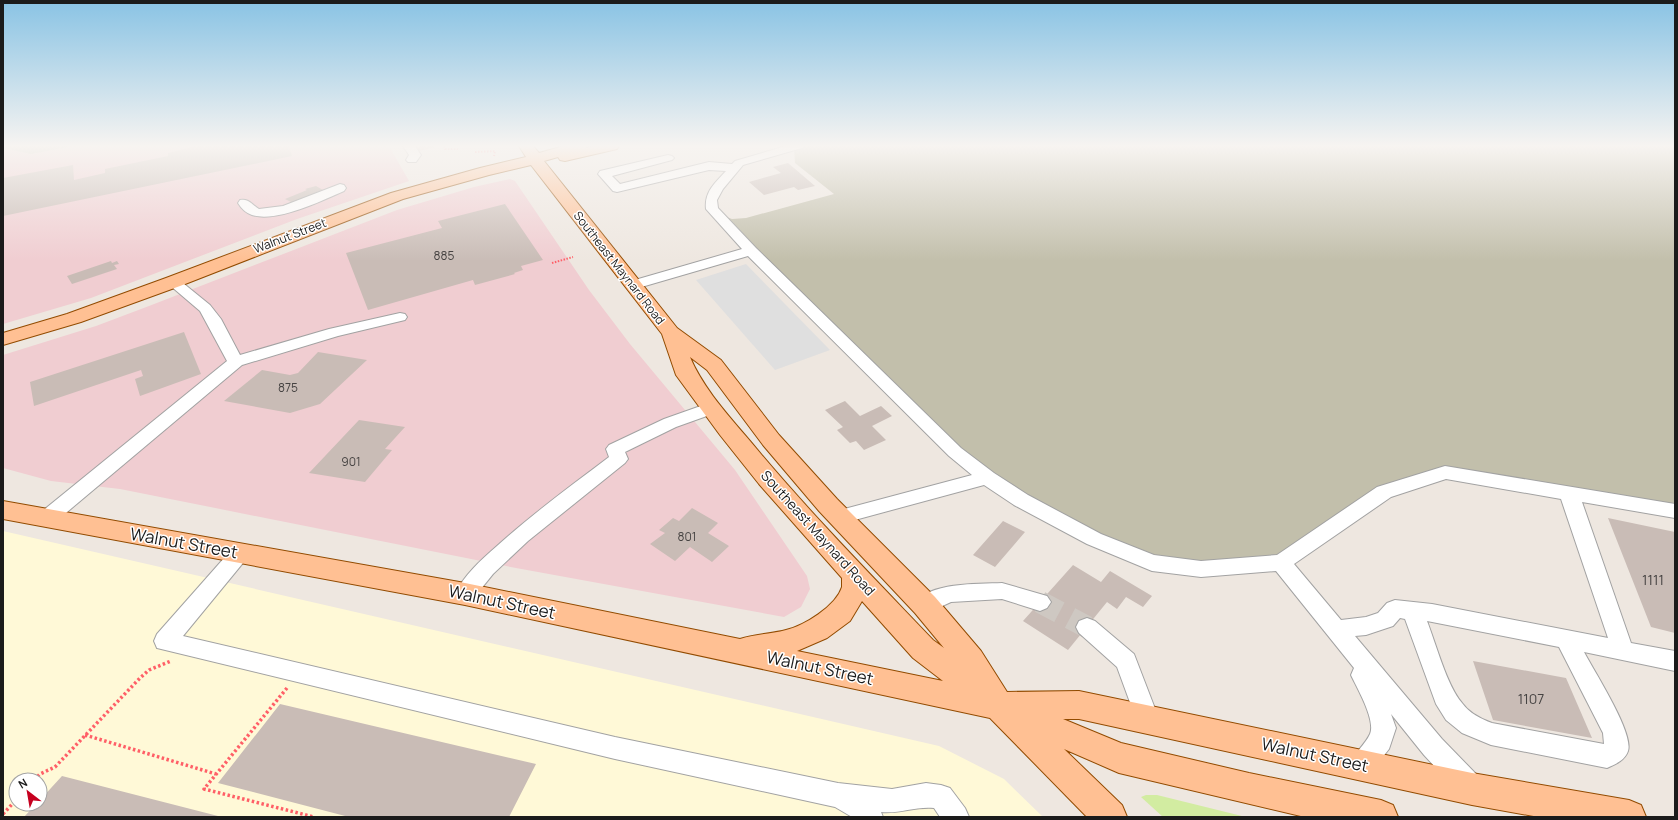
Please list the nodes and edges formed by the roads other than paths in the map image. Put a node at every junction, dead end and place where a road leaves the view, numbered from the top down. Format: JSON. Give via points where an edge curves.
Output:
{"nodes":[{"id":1,"x":438,"y":184,"type":"edge"},
{"id":2,"x":553,"y":184,"type":"edge"},
{"id":3,"x":614,"y":184,"type":"edge"},
{"id":4,"x":633,"y":184,"type":"edge"},
{"id":5,"x":721,"y":184,"type":"edge"},
{"id":6,"x":340,"y":188,"type":"dead end"},
{"id":7,"x":244,"y":203,"type":"dead end"},
{"id":8,"x":751,"y":251,"type":"junction"},
{"id":9,"x":173,"y":282,"type":"junction"},
{"id":10,"x":633,"y":285,"type":"junction"},
{"id":11,"x":400,"y":318,"type":"dead end"},
{"id":12,"x":670,"y":332,"type":"junction"},
{"id":13,"x":3,"y":339,"type":"edge"},
{"id":14,"x":236,"y":362,"type":"junction"},
{"id":15,"x":712,"y":408,"type":"junction"},
{"id":16,"x":987,"y":478,"type":"junction"},
{"id":17,"x":1569,"y":493,"type":"junction"},
{"id":18,"x":3,"y":510,"type":"edge"},
{"id":19,"x":1675,"y":511,"type":"edge"},
{"id":20,"x":840,"y":517,"type":"junction"},
{"id":21,"x":47,"y":518,"type":"junction"},
{"id":22,"x":240,"y":553,"type":"junction"},
{"id":23,"x":1281,"y":563,"type":"junction"},
{"id":24,"x":855,"y":575,"type":"junction"},
{"id":25,"x":465,"y":594,"type":"junction"},
{"id":26,"x":1040,"y":602,"type":"tunnel mouth"},
{"id":27,"x":925,"y":605,"type":"junction"},
{"id":28,"x":1413,"y":611,"type":"junction"},
{"id":29,"x":1087,"y":627,"type":"tunnel mouth"},
{"id":30,"x":1335,"y":630,"type":"junction"},
{"id":31,"x":1566,"y":640,"type":"junction"},
{"id":32,"x":735,"y":650,"type":"junction"},
{"id":33,"x":1622,"y":651,"type":"junction"},
{"id":34,"x":1675,"y":661,"type":"edge"},
{"id":35,"x":999,"y":706,"type":"junction"},
{"id":36,"x":1147,"y":720,"type":"junction"},
{"id":37,"x":1361,"y":765,"type":"junction"},
{"id":38,"x":1472,"y":788,"type":"junction"},
{"id":39,"x":838,"y":795,"type":"junction"},
{"id":40,"x":870,"y":817,"type":"edge"},
{"id":41,"x":956,"y":817,"type":"edge"},
{"id":42,"x":1110,"y":817,"type":"edge"},
{"id":43,"x":1376,"y":817,"type":"edge"},
{"id":44,"x":1629,"y":817,"type":"edge"}],
"edges":[{"from":1,"to":9,"type":"main road","name":"Walnut Street","via":[[397,196]]},
{"from":2,"to":10,"type":"main road","name":"Southeast Maynard Road"},
{"from":3,"to":4,"type":"lane","via":[[617,188]]},
{"from":5,"to":8,"type":"lane","via":[[710,200],[712,209]]},
{"from":6,"to":7,"type":"lane","via":[[262,214],[253,211]]},
{"from":8,"to":10,"type":"lane"},
{"from":8,"to":16,"type":"lane","via":[[955,452]]},
{"from":9,"to":13,"type":"main road","name":"Walnut Street","via":[[74,318]]},
{"from":9,"to":14,"type":"lane","via":[[205,308]]},
{"from":10,"to":12,"type":"main road","name":"Southeast Maynard Road"},
{"from":11,"to":14,"type":"lane","via":[[334,332]]},
{"from":12,"to":15,"type":"main road","name":"Southeast Maynard Road","via":[[687,375]]},
{"from":12,"to":20,"type":"main road","name":"Southeast Maynard Road","via":[[714,365],[771,440]]},
{"from":14,"to":21,"type":"lane"},
{"from":15,"to":24,"type":"main road","name":"Southeast Maynard Road","via":[[767,478]]},
{"from":15,"to":25,"type":"lane","via":[[670,423],[616,449],[619,459],[521,536],[486,568]]},
{"from":16,"to":20,"type":"lane"},
{"from":16,"to":23,"type":"lane","via":[[1021,500],[1094,539],[1152,563],[1201,569]]},
{"from":17,"to":19,"type":"lane"},
{"from":17,"to":23,"type":"lane","via":[[1445,472],[1384,492]]},
{"from":17,"to":33,"type":"lane"},
{"from":18,"to":21,"type":"main road","name":"Walnut Street"},
{"from":20,"to":27,"type":"main road","name":"Southeast Maynard Road"},
{"from":21,"to":22,"type":"main road","name":"Walnut Street"},
{"from":22,"to":25,"type":"main road","name":"Walnut Street"},
{"from":22,"to":39,"type":"lane","via":[[165,641],[615,748]]},
{"from":23,"to":30,"type":"lane"},
{"from":24,"to":32,"type":"main road","via":[[855,589],[840,613],[817,630],[788,642]]},
{"from":24,"to":35,"type":"main road","name":"Southeast Maynard Road","via":[[923,649]]},
{"from":25,"to":32,"type":"main road","name":"Walnut Street"},
{"from":26,"to":27,"type":"lane","via":[[1002,591],[948,594]]},
{"from":27,"to":35,"type":"main road","name":"Southeast Maynard Road","via":[[971,660]]},
{"from":28,"to":30,"type":"lane","via":[[1395,609],[1385,620],[1366,626]]},
{"from":28,"to":31,"type":"lane"},
{"from":28,"to":31,"type":"lane","via":[[1444,697],[1454,712],[1470,725],[1490,734],[1607,756],[1617,749],[1615,732]]},
{"from":29,"to":36,"type":"lane","via":[[1126,661]]},
{"from":30,"to":37,"type":"lane","via":[[1374,696],[1384,728],[1380,741]]},
{"from":30,"to":38,"type":"lane","via":[[1433,747]]},
{"from":31,"to":33,"type":"lane"},
{"from":32,"to":35,"type":"main road","name":"Walnut Street"},
{"from":33,"to":34,"type":"lane"},
{"from":35,"to":36,"type":"main road","name":"Walnut Street","via":[[1079,705]]},
{"from":35,"to":42,"type":"main road","name":"Southeast Maynard Road"},
{"from":35,"to":43,"type":"main road","name":"Walnut Street","via":[[1119,758]]},
{"from":36,"to":37,"type":"main road","name":"Walnut Street"},
{"from":37,"to":38,"type":"main road","name":"Walnut Street"},
{"from":38,"to":44,"type":"main road","name":"Walnut Street"},
{"from":39,"to":40,"type":"lane","via":[[863,809]]},
{"from":39,"to":41,"type":"lane","via":[[892,801],[926,795],[941,797]]}]}
